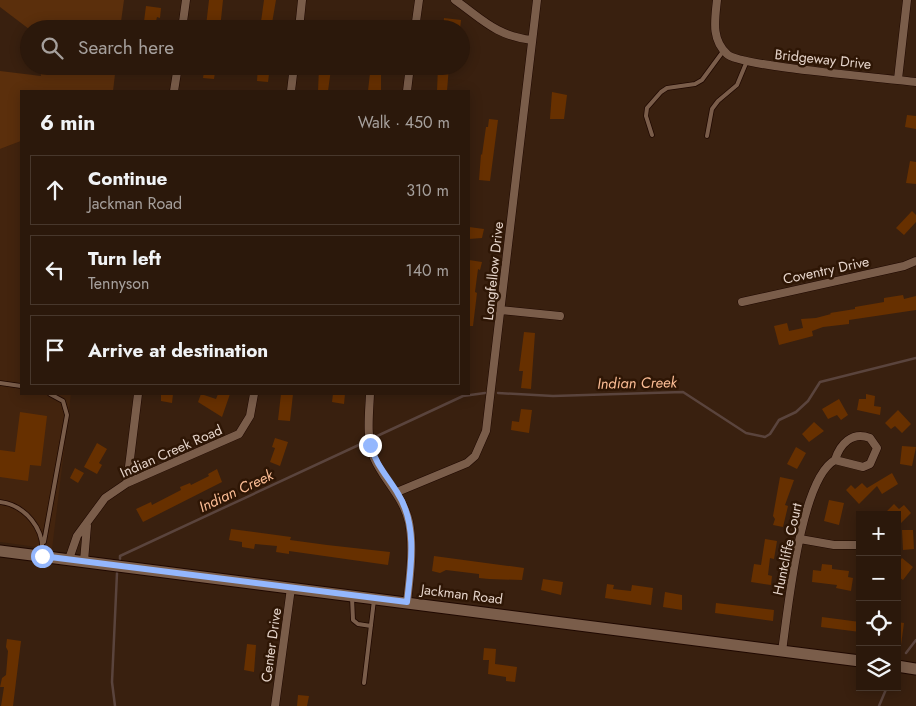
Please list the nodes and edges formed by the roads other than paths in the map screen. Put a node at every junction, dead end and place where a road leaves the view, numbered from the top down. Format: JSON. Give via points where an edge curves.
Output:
{"nodes":[{"id":1,"x":186,"y":0,"type":"edge"},
{"id":2,"x":302,"y":0,"type":"edge"},
{"id":3,"x":419,"y":0,"type":"edge"},
{"id":4,"x":455,"y":0,"type":"edge"},
{"id":5,"x":537,"y":0,"type":"edge"},
{"id":6,"x":717,"y":0,"type":"edge"},
{"id":7,"x":907,"y":0,"type":"edge"},
{"id":8,"x":183,"y":20,"type":"edge"},
{"id":9,"x":300,"y":20,"type":"edge"},
{"id":10,"x":416,"y":20,"type":"edge"},
{"id":11,"x":532,"y":40,"type":"junction"},
{"id":12,"x":726,"y":53,"type":"junction"},
{"id":13,"x":747,"y":62,"type":"junction"},
{"id":14,"x":177,"y":75,"type":"edge"},
{"id":15,"x":293,"y":75,"type":"edge"},
{"id":16,"x":409,"y":75,"type":"edge"},
{"id":17,"x":898,"y":80,"type":"junction"},
{"id":18,"x":916,"y":82,"type":"edge"},
{"id":19,"x":174,"y":90,"type":"edge"},
{"id":20,"x":292,"y":90,"type":"edge"},
{"id":21,"x":407,"y":90,"type":"edge"},
{"id":22,"x":652,"y":135,"type":"dead end"},
{"id":23,"x":707,"y":136,"type":"dead end"},
{"id":24,"x":916,"y":261,"type":"edge"},
{"id":25,"x":742,"y":302,"type":"dead end"},
{"id":26,"x":501,"y":310,"type":"junction"},
{"id":27,"x":560,"y":316,"type":"dead end"},
{"id":28,"x":0,"y":383,"type":"edge"},
{"id":29,"x":20,"y":386,"type":"edge"},
{"id":30,"x":52,"y":395,"type":"edge"},
{"id":31,"x":138,"y":395,"type":"edge"},
{"id":32,"x":254,"y":395,"type":"edge"},
{"id":33,"x":370,"y":395,"type":"edge"},
{"id":34,"x":835,"y":460,"type":"junction"},
{"id":35,"x":127,"y":483,"type":"junction"},
{"id":36,"x":397,"y":492,"type":"junction"},
{"id":37,"x":0,"y":502,"type":"edge"},
{"id":38,"x":86,"y":526,"type":"junction"},
{"id":39,"x":800,"y":539,"type":"junction"},
{"id":40,"x":44,"y":542,"type":"junction"},
{"id":41,"x":856,"y":545,"type":"edge"},
{"id":42,"x":0,"y":551,"type":"edge"},
{"id":43,"x":42,"y":556,"type":"junction"},
{"id":44,"x":69,"y":559,"type":"junction"},
{"id":45,"x":84,"y":561,"type":"junction"},
{"id":46,"x":291,"y":588,"type":"junction"},
{"id":47,"x":352,"y":596,"type":"junction"},
{"id":48,"x":374,"y":598,"type":"junction"},
{"id":49,"x":407,"y":602,"type":"junction"},
{"id":50,"x":371,"y":626,"type":"junction"},
{"id":51,"x":782,"y":651,"type":"junction"},
{"id":52,"x":856,"y":660,"type":"edge"},
{"id":53,"x":901,"y":667,"type":"edge"},
{"id":54,"x":916,"y":669,"type":"edge"},
{"id":55,"x":364,"y":683,"type":"dead end"},
{"id":56,"x":275,"y":706,"type":"edge"}],
"edges":[{"from":1,"to":8,"type":"street"},
{"from":2,"to":9,"type":"street"},
{"from":3,"to":10,"type":"street"},
{"from":4,"to":11,"type":"street","via":[[496,31]]},
{"from":5,"to":11,"type":"street","name":"Longfellow Drive"},
{"from":6,"to":12,"type":"street","via":[[714,28]]},
{"from":7,"to":17,"type":"street"},
{"from":11,"to":26,"type":"street","name":"Longfellow Drive"},
{"from":12,"to":13,"type":"street","name":"Bridgeway Drive"},
{"from":12,"to":22,"type":"lane","via":[[702,80],[661,92],[647,108]]},
{"from":13,"to":17,"type":"street","name":"Bridgeway Drive"},
{"from":13,"to":23,"type":"lane","via":[[737,85],[714,105]]},
{"from":14,"to":19,"type":"street"},
{"from":15,"to":20,"type":"street"},
{"from":16,"to":21,"type":"street"},
{"from":17,"to":18,"type":"street","name":"Bridgeway Drive"},
{"from":24,"to":25,"type":"street","name":"Coventry Drive"},
{"from":26,"to":27,"type":"street"},
{"from":26,"to":36,"type":"street","name":"Longfellow Drive","via":[[482,445],[475,456],[458,469]]},
{"from":28,"to":29,"type":"lane"},
{"from":30,"to":40,"type":"lane","via":[[63,401],[68,415]]},
{"from":31,"to":35,"type":"street"},
{"from":32,"to":35,"type":"street","name":"Indian Creek Road","via":[[250,416],[239,434]]},
{"from":33,"to":36,"type":"street","via":[[370,445],[382,472]]},
{"from":34,"to":34,"type":"street","name":"Huntcliffe Court","via":[[863,467],[870,464],[877,448],[870,438],[856,436],[838,449]]},
{"from":34,"to":39,"type":"street","name":"Huntcliffe Court","via":[[822,470],[817,481]]},
{"from":35,"to":38,"type":"street","name":"Indian Creek Road","via":[[105,498]]},
{"from":36,"to":49,"type":"street","via":[[409,522],[412,554]]},
{"from":37,"to":40,"type":"lane","via":[[22,509]]},
{"from":38,"to":44,"type":"street","name":"Indian Creek Road","via":[[73,544]]},
{"from":38,"to":45,"type":"street"},
{"from":39,"to":41,"type":"street"},
{"from":39,"to":51,"type":"street","name":"Huntcliffe Court"},
{"from":40,"to":43,"type":"lane"},
{"from":42,"to":43,"type":"street","name":"Jackman Road"},
{"from":43,"to":44,"type":"street","name":"Jackman Road"},
{"from":44,"to":45,"type":"street","name":"Jackman Road"},
{"from":45,"to":46,"type":"street","name":"Jackman Road"},
{"from":46,"to":47,"type":"street","name":"Jackman Road"},
{"from":46,"to":56,"type":"street","name":"Center Drive"},
{"from":47,"to":48,"type":"street","name":"Jackman Road"},
{"from":47,"to":50,"type":"lane","via":[[353,620]]},
{"from":48,"to":49,"type":"street","name":"Jackman Road"},
{"from":48,"to":50,"type":"lane"},
{"from":49,"to":51,"type":"street","name":"Jackman Road"},
{"from":50,"to":55,"type":"lane"},
{"from":51,"to":52,"type":"street","name":"Jackman Road"},
{"from":53,"to":54,"type":"street"}]}
